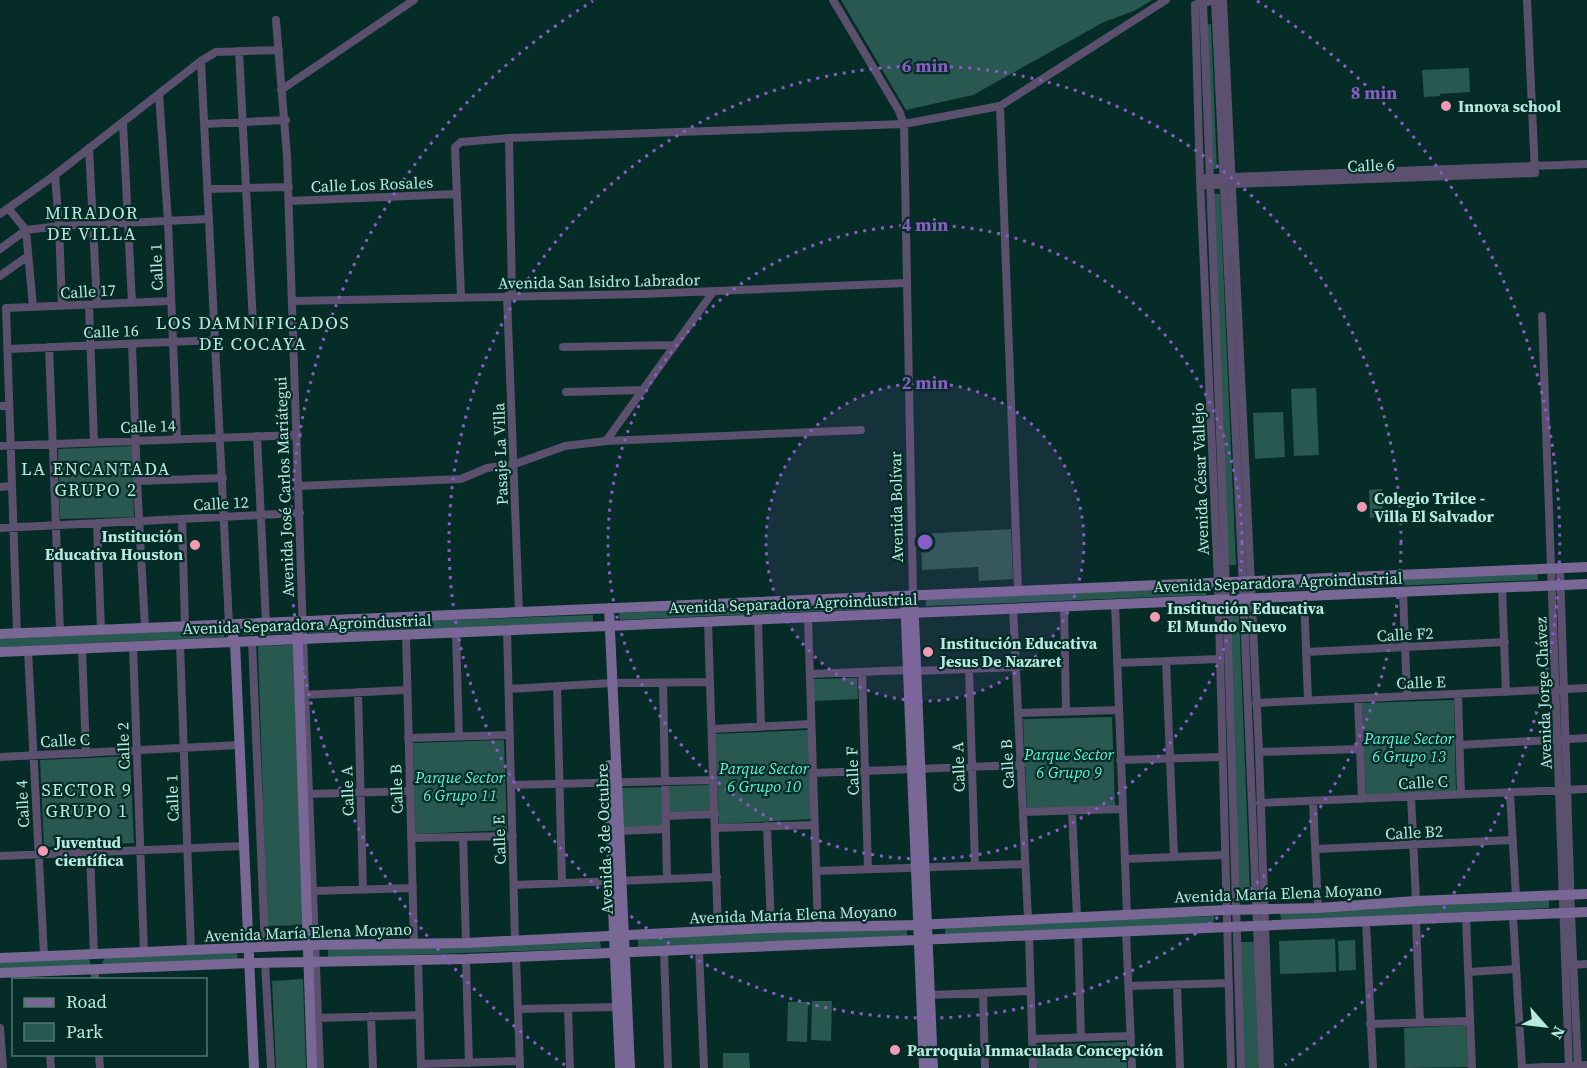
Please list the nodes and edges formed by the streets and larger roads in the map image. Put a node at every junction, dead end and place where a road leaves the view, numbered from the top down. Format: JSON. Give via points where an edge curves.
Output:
{"nodes":[{"id":1,"x":414,"y":0,"type":"edge"},
{"id":2,"x":833,"y":0,"type":"edge"},
{"id":3,"x":1166,"y":0,"type":"edge"},
{"id":4,"x":1215,"y":0,"type":"edge"},
{"id":5,"x":1223,"y":0,"type":"edge"},
{"id":6,"x":1527,"y":0,"type":"edge"},
{"id":7,"x":1198,"y":3,"type":"edge"},
{"id":8,"x":276,"y":20,"type":"dead end"},
{"id":9,"x":279,"y":50,"type":"junction"},
{"id":10,"x":239,"y":51,"type":"junction"},
{"id":11,"x":201,"y":61,"type":"junction"},
{"id":12,"x":282,"y":90,"type":"junction"},
{"id":13,"x":159,"y":94,"type":"junction"},
{"id":14,"x":1000,"y":106,"type":"junction"},
{"id":15,"x":286,"y":120,"type":"junction"},
{"id":16,"x":242,"y":122,"type":"junction"},
{"id":17,"x":123,"y":123,"type":"junction"},
{"id":18,"x":204,"y":124,"type":"junction"},
{"id":19,"x":903,"y":124,"type":"junction"},
{"id":20,"x":509,"y":138,"type":"junction"},
{"id":21,"x":89,"y":148,"type":"junction"},
{"id":22,"x":1587,"y":164,"type":"edge"},
{"id":23,"x":1536,"y":165,"type":"junction"},
{"id":24,"x":55,"y":175,"type":"junction"},
{"id":25,"x":1227,"y":181,"type":"junction"},
{"id":26,"x":1204,"y":182,"type":"junction"},
{"id":27,"x":245,"y":187,"type":"junction"},
{"id":28,"x":289,"y":188,"type":"junction"},
{"id":29,"x":207,"y":189,"type":"junction"},
{"id":30,"x":457,"y":194,"type":"junction"},
{"id":31,"x":289,"y":201,"type":"junction"},
{"id":32,"x":8,"y":208,"type":"junction"},
{"id":33,"x":0,"y":214,"type":"edge"},
{"id":34,"x":209,"y":219,"type":"junction"},
{"id":35,"x":168,"y":221,"type":"junction"},
{"id":36,"x":129,"y":223,"type":"junction"},
{"id":37,"x":94,"y":225,"type":"junction"},
{"id":38,"x":59,"y":226,"type":"junction"},
{"id":39,"x":26,"y":230,"type":"junction"},
{"id":40,"x":0,"y":249,"type":"edge"},
{"id":41,"x":28,"y":256,"type":"junction"},
{"id":42,"x":0,"y":276,"type":"edge"},
{"id":43,"x":906,"y":283,"type":"junction"},
{"id":44,"x":713,"y":292,"type":"junction"},
{"id":45,"x":510,"y":296,"type":"junction"},
{"id":46,"x":461,"y":297,"type":"junction"},
{"id":47,"x":171,"y":301,"type":"junction"},
{"id":48,"x":293,"y":301,"type":"junction"},
{"id":49,"x":132,"y":303,"type":"junction"},
{"id":50,"x":93,"y":304,"type":"junction"},
{"id":51,"x":62,"y":306,"type":"junction"},
{"id":52,"x":33,"y":307,"type":"junction"},
{"id":53,"x":1542,"y":316,"type":"dead end"},
{"id":54,"x":254,"y":324,"type":"dead end"},
{"id":55,"x":215,"y":340,"type":"junction"},
{"id":56,"x":173,"y":342,"type":"junction"},
{"id":57,"x":132,"y":344,"type":"junction"},
{"id":58,"x":90,"y":345,"type":"junction"},
{"id":59,"x":675,"y":345,"type":"junction"},
{"id":60,"x":49,"y":347,"type":"junction"},
{"id":61,"x":563,"y":347,"type":"dead end"},
{"id":62,"x":8,"y":349,"type":"junction"},
{"id":63,"x":643,"y":390,"type":"junction"},
{"id":64,"x":566,"y":392,"type":"dead end"},
{"id":65,"x":0,"y":406,"type":"edge"},
{"id":66,"x":9,"y":406,"type":"junction"},
{"id":67,"x":861,"y":430,"type":"dead end"},
{"id":68,"x":298,"y":435,"type":"junction"},
{"id":69,"x":257,"y":436,"type":"junction"},
{"id":70,"x":220,"y":437,"type":"junction"},
{"id":71,"x":177,"y":439,"type":"junction"},
{"id":72,"x":136,"y":440,"type":"junction"},
{"id":73,"x":606,"y":441,"type":"junction"},
{"id":74,"x":94,"y":442,"type":"junction"},
{"id":75,"x":52,"y":444,"type":"junction"},
{"id":76,"x":11,"y":445,"type":"junction"},
{"id":77,"x":0,"y":446,"type":"edge"},
{"id":78,"x":515,"y":464,"type":"junction"},
{"id":79,"x":223,"y":478,"type":"junction"},
{"id":80,"x":137,"y":481,"type":"junction"},
{"id":81,"x":12,"y":486,"type":"junction"},
{"id":82,"x":299,"y":486,"type":"junction"},
{"id":83,"x":0,"y":487,"type":"edge"},
{"id":84,"x":300,"y":513,"type":"junction"},
{"id":85,"x":261,"y":515,"type":"junction"},
{"id":86,"x":225,"y":517,"type":"junction"},
{"id":87,"x":182,"y":519,"type":"junction"},
{"id":88,"x":139,"y":521,"type":"junction"},
{"id":89,"x":97,"y":523,"type":"junction"},
{"id":90,"x":56,"y":525,"type":"junction"},
{"id":91,"x":13,"y":527,"type":"junction"},
{"id":92,"x":0,"y":528,"type":"edge"},
{"id":93,"x":1587,"y":567,"type":"edge"},
{"id":94,"x":1556,"y":568,"type":"junction"},
{"id":95,"x":1246,"y":581,"type":"junction"},
{"id":96,"x":1222,"y":582,"type":"junction"},
{"id":97,"x":1587,"y":584,"type":"edge"},
{"id":98,"x":1557,"y":585,"type":"junction"},
{"id":99,"x":1502,"y":588,"type":"junction"},
{"id":100,"x":1018,"y":591,"type":"junction"},
{"id":101,"x":1403,"y":591,"type":"junction"},
{"id":102,"x":909,"y":596,"type":"junction"},
{"id":103,"x":1304,"y":596,"type":"junction"},
{"id":104,"x":1247,"y":598,"type":"junction"},
{"id":105,"x":1222,"y":599,"type":"junction"},
{"id":106,"x":1115,"y":604,"type":"junction"},
{"id":107,"x":1064,"y":606,"type":"junction"},
{"id":108,"x":606,"y":608,"type":"junction"},
{"id":109,"x":1013,"y":608,"type":"junction"},
{"id":110,"x":519,"y":612,"type":"junction"},
{"id":111,"x":910,"y":613,"type":"junction"},
{"id":112,"x":808,"y":617,"type":"junction"},
{"id":113,"x":758,"y":619,"type":"junction"},
{"id":114,"x":300,"y":621,"type":"junction"},
{"id":115,"x":708,"y":621,"type":"junction"},
{"id":116,"x":266,"y":623,"type":"junction"},
{"id":117,"x":229,"y":624,"type":"junction"},
{"id":118,"x":185,"y":626,"type":"junction"},
{"id":119,"x":606,"y":626,"type":"junction"},
{"id":120,"x":145,"y":628,"type":"junction"},
{"id":121,"x":101,"y":630,"type":"junction"},
{"id":122,"x":507,"y":630,"type":"junction"},
{"id":123,"x":60,"y":631,"type":"junction"},
{"id":124,"x":456,"y":632,"type":"junction"},
{"id":125,"x":18,"y":633,"type":"junction"},
{"id":126,"x":0,"y":634,"type":"edge"},
{"id":127,"x":406,"y":635,"type":"junction"},
{"id":128,"x":301,"y":639,"type":"junction"},
{"id":129,"x":252,"y":641,"type":"junction"},
{"id":130,"x":235,"y":642,"type":"junction"},
{"id":131,"x":1505,"y":642,"type":"junction"},
{"id":132,"x":180,"y":644,"type":"junction"},
{"id":133,"x":133,"y":646,"type":"junction"},
{"id":134,"x":1405,"y":648,"type":"junction"},
{"id":135,"x":82,"y":649,"type":"junction"},
{"id":136,"x":28,"y":651,"type":"junction"},
{"id":137,"x":0,"y":652,"type":"edge"},
{"id":138,"x":1306,"y":652,"type":"junction"},
{"id":139,"x":1219,"y":659,"type":"junction"},
{"id":140,"x":1166,"y":661,"type":"junction"},
{"id":141,"x":1117,"y":663,"type":"junction"},
{"id":142,"x":1016,"y":667,"type":"junction"},
{"id":143,"x":969,"y":669,"type":"junction"},
{"id":144,"x":912,"y":670,"type":"junction"},
{"id":145,"x":862,"y":672,"type":"junction"},
{"id":146,"x":810,"y":674,"type":"junction"},
{"id":147,"x":710,"y":682,"type":"junction"},
{"id":148,"x":609,"y":684,"type":"junction"},
{"id":149,"x":663,"y":684,"type":"junction"},
{"id":150,"x":557,"y":686,"type":"junction"},
{"id":151,"x":1587,"y":688,"type":"edge"},
{"id":152,"x":508,"y":689,"type":"junction"},
{"id":153,"x":407,"y":690,"type":"junction"},
{"id":154,"x":1560,"y":690,"type":"junction"},
{"id":155,"x":358,"y":692,"type":"junction"},
{"id":156,"x":1506,"y":692,"type":"junction"},
{"id":157,"x":1458,"y":694,"type":"junction"},
{"id":158,"x":302,"y":695,"type":"junction"},
{"id":159,"x":1407,"y":696,"type":"junction"},
{"id":160,"x":1358,"y":699,"type":"junction"},
{"id":161,"x":1308,"y":701,"type":"junction"},
{"id":162,"x":1256,"y":703,"type":"junction"},
{"id":163,"x":1118,"y":710,"type":"junction"},
{"id":164,"x":1066,"y":712,"type":"junction"},
{"id":165,"x":1018,"y":713,"type":"junction"},
{"id":166,"x":811,"y":724,"type":"junction"},
{"id":167,"x":761,"y":726,"type":"junction"},
{"id":168,"x":712,"y":729,"type":"junction"},
{"id":169,"x":510,"y":735,"type":"junction"},
{"id":170,"x":459,"y":736,"type":"junction"},
{"id":171,"x":408,"y":738,"type":"junction"},
{"id":172,"x":1563,"y":738,"type":"junction"},
{"id":173,"x":1587,"y":738,"type":"edge"},
{"id":174,"x":240,"y":745,"type":"junction"},
{"id":175,"x":1460,"y":745,"type":"junction"},
{"id":176,"x":184,"y":748,"type":"junction"},
{"id":177,"x":1360,"y":748,"type":"junction"},
{"id":178,"x":137,"y":750,"type":"junction"},
{"id":179,"x":1258,"y":752,"type":"junction"},
{"id":180,"x":86,"y":753,"type":"junction"},
{"id":181,"x":33,"y":755,"type":"junction"},
{"id":182,"x":0,"y":757,"type":"edge"},
{"id":183,"x":1221,"y":757,"type":"junction"},
{"id":184,"x":1169,"y":759,"type":"junction"},
{"id":185,"x":1120,"y":760,"type":"junction"},
{"id":186,"x":1021,"y":765,"type":"junction"},
{"id":187,"x":972,"y":767,"type":"junction"},
{"id":188,"x":917,"y":770,"type":"junction"},
{"id":189,"x":865,"y":771,"type":"junction"},
{"id":190,"x":813,"y":773,"type":"junction"},
{"id":191,"x":713,"y":780,"type":"junction"},
{"id":192,"x":665,"y":781,"type":"junction"},
{"id":193,"x":613,"y":782,"type":"junction"},
{"id":194,"x":559,"y":784,"type":"junction"},
{"id":195,"x":511,"y":785,"type":"junction"},
{"id":196,"x":1587,"y":789,"type":"edge"},
{"id":197,"x":1564,"y":790,"type":"junction"},
{"id":198,"x":410,"y":791,"type":"junction"},
{"id":199,"x":361,"y":792,"type":"junction"},
{"id":200,"x":1510,"y":793,"type":"junction"},
{"id":201,"x":309,"y":794,"type":"junction"},
{"id":202,"x":1461,"y":794,"type":"junction"},
{"id":203,"x":1411,"y":796,"type":"junction"},
{"id":204,"x":1362,"y":799,"type":"junction"},
{"id":205,"x":1313,"y":802,"type":"junction"},
{"id":206,"x":1260,"y":803,"type":"junction"},
{"id":207,"x":1122,"y":809,"type":"junction"},
{"id":208,"x":1072,"y":811,"type":"junction"},
{"id":209,"x":1023,"y":812,"type":"junction"},
{"id":210,"x":715,"y":814,"type":"junction"},
{"id":211,"x":666,"y":816,"type":"junction"},
{"id":212,"x":814,"y":825,"type":"junction"},
{"id":213,"x":767,"y":826,"type":"junction"},
{"id":214,"x":715,"y":828,"type":"junction"},
{"id":215,"x":666,"y":829,"type":"junction"},
{"id":216,"x":619,"y":831,"type":"junction"},
{"id":217,"x":513,"y":836,"type":"junction"},
{"id":218,"x":463,"y":837,"type":"junction"},
{"id":219,"x":411,"y":838,"type":"junction"},
{"id":220,"x":1513,"y":840,"type":"junction"},
{"id":221,"x":244,"y":846,"type":"junction"},
{"id":222,"x":1414,"y":846,"type":"junction"},
{"id":223,"x":188,"y":848,"type":"junction"},
{"id":224,"x":1316,"y":849,"type":"junction"},
{"id":225,"x":141,"y":850,"type":"junction"},
{"id":226,"x":90,"y":852,"type":"junction"},
{"id":227,"x":39,"y":855,"type":"junction"},
{"id":228,"x":1224,"y":855,"type":"junction"},
{"id":229,"x":0,"y":856,"type":"edge"},
{"id":230,"x":1174,"y":857,"type":"junction"},
{"id":231,"x":1125,"y":859,"type":"junction"},
{"id":232,"x":1026,"y":864,"type":"junction"},
{"id":233,"x":975,"y":865,"type":"junction"},
{"id":234,"x":921,"y":867,"type":"junction"},
{"id":235,"x":868,"y":869,"type":"junction"},
{"id":236,"x":816,"y":871,"type":"junction"},
{"id":237,"x":717,"y":877,"type":"junction"},
{"id":238,"x":667,"y":879,"type":"junction"},
{"id":239,"x":616,"y":881,"type":"junction"},
{"id":240,"x":562,"y":883,"type":"junction"},
{"id":241,"x":514,"y":885,"type":"junction"},
{"id":242,"x":413,"y":888,"type":"junction"},
{"id":243,"x":363,"y":890,"type":"junction"},
{"id":244,"x":313,"y":891,"type":"junction"},
{"id":245,"x":1566,"y":894,"type":"junction"},
{"id":246,"x":1587,"y":894,"type":"edge"},
{"id":247,"x":1516,"y":897,"type":"junction"},
{"id":248,"x":1416,"y":901,"type":"junction"},
{"id":249,"x":1318,"y":908,"type":"junction"},
{"id":250,"x":1231,"y":910,"type":"junction"},
{"id":251,"x":1261,"y":910,"type":"junction"},
{"id":252,"x":1587,"y":912,"type":"edge"},
{"id":253,"x":1567,"y":913,"type":"junction"},
{"id":254,"x":1127,"y":914,"type":"junction"},
{"id":255,"x":1513,"y":916,"type":"junction"},
{"id":256,"x":1077,"y":917,"type":"junction"},
{"id":257,"x":1466,"y":917,"type":"junction"},
{"id":258,"x":1028,"y":919,"type":"junction"},
{"id":259,"x":1416,"y":920,"type":"junction"},
{"id":260,"x":1366,"y":922,"type":"junction"},
{"id":261,"x":922,"y":925,"type":"junction"},
{"id":262,"x":1262,"y":925,"type":"junction"},
{"id":263,"x":818,"y":927,"type":"junction"},
{"id":264,"x":1232,"y":927,"type":"junction"},
{"id":265,"x":771,"y":928,"type":"junction"},
{"id":266,"x":718,"y":931,"type":"junction"},
{"id":267,"x":1126,"y":931,"type":"junction"},
{"id":268,"x":1078,"y":933,"type":"junction"},
{"id":269,"x":1029,"y":935,"type":"junction"},
{"id":270,"x":618,"y":936,"type":"junction"},
{"id":271,"x":515,"y":941,"type":"junction"},
{"id":272,"x":922,"y":941,"type":"junction"},
{"id":273,"x":414,"y":943,"type":"junction"},
{"id":274,"x":466,"y":943,"type":"junction"},
{"id":275,"x":311,"y":945,"type":"junction"},
{"id":276,"x":265,"y":947,"type":"junction"},
{"id":277,"x":249,"y":948,"type":"junction"},
{"id":278,"x":699,"y":950,"type":"junction"},
{"id":279,"x":190,"y":951,"type":"junction"},
{"id":280,"x":664,"y":951,"type":"junction"},
{"id":281,"x":144,"y":953,"type":"junction"},
{"id":282,"x":620,"y":953,"type":"junction"},
{"id":283,"x":94,"y":955,"type":"junction"},
{"id":284,"x":44,"y":956,"type":"junction"},
{"id":285,"x":516,"y":957,"type":"junction"},
{"id":286,"x":0,"y":958,"type":"edge"},
{"id":287,"x":466,"y":959,"type":"junction"},
{"id":288,"x":418,"y":960,"type":"junction"},
{"id":289,"x":312,"y":962,"type":"junction"},
{"id":290,"x":250,"y":963,"type":"junction"},
{"id":291,"x":265,"y":963,"type":"junction"},
{"id":292,"x":1587,"y":964,"type":"edge"},
{"id":293,"x":1564,"y":965,"type":"junction"},
{"id":294,"x":1573,"y":965,"type":"junction"},
{"id":295,"x":1516,"y":969,"type":"junction"},
{"id":296,"x":1469,"y":972,"type":"junction"},
{"id":297,"x":0,"y":973,"type":"edge"},
{"id":298,"x":95,"y":974,"type":"edge"},
{"id":299,"x":44,"y":975,"type":"edge"},
{"id":300,"x":1229,"y":983,"type":"junction"},
{"id":301,"x":1178,"y":985,"type":"junction"},
{"id":302,"x":1129,"y":986,"type":"junction"},
{"id":303,"x":1030,"y":991,"type":"junction"},
{"id":304,"x":983,"y":993,"type":"junction"},
{"id":305,"x":930,"y":995,"type":"junction"},
{"id":306,"x":617,"y":1006,"type":"junction"},
{"id":307,"x":568,"y":1008,"type":"junction"},
{"id":308,"x":518,"y":1010,"type":"junction"},
{"id":309,"x":420,"y":1015,"type":"junction"},
{"id":310,"x":371,"y":1016,"type":"junction"},
{"id":311,"x":318,"y":1018,"type":"junction"},
{"id":312,"x":1470,"y":1021,"type":"junction"},
{"id":313,"x":1420,"y":1023,"type":"junction"},
{"id":314,"x":1370,"y":1024,"type":"junction"},
{"id":315,"x":0,"y":1028,"type":"edge"},
{"id":316,"x":1131,"y":1036,"type":"junction"},
{"id":317,"x":1080,"y":1037,"type":"junction"},
{"id":318,"x":1032,"y":1039,"type":"junction"},
{"id":319,"x":469,"y":1063,"type":"junction"},
{"id":320,"x":520,"y":1065,"type":"edge"},
{"id":321,"x":1587,"y":1065,"type":"edge"},
{"id":322,"x":421,"y":1066,"type":"edge"},
{"id":323,"x":1574,"y":1067,"type":"edge"},
{"id":324,"x":3,"y":1068,"type":"edge"},
{"id":325,"x":254,"y":1068,"type":"edge"},
{"id":326,"x":270,"y":1068,"type":"edge"},
{"id":327,"x":312,"y":1068,"type":"edge"},
{"id":328,"x":320,"y":1068,"type":"edge"},
{"id":329,"x":373,"y":1068,"type":"edge"},
{"id":330,"x":570,"y":1068,"type":"edge"},
{"id":331,"x":620,"y":1068,"type":"edge"},
{"id":332,"x":630,"y":1068,"type":"edge"},
{"id":333,"x":668,"y":1068,"type":"edge"},
{"id":334,"x":704,"y":1068,"type":"edge"},
{"id":335,"x":924,"y":1068,"type":"edge"},
{"id":336,"x":933,"y":1068,"type":"edge"},
{"id":337,"x":985,"y":1068,"type":"edge"},
{"id":338,"x":1033,"y":1068,"type":"edge"},
{"id":339,"x":1132,"y":1068,"type":"edge"},
{"id":340,"x":1180,"y":1068,"type":"edge"},
{"id":341,"x":1231,"y":1068,"type":"edge"},
{"id":342,"x":1241,"y":1068,"type":"edge"},
{"id":343,"x":1263,"y":1068,"type":"edge"},
{"id":344,"x":1270,"y":1068,"type":"edge"},
{"id":345,"x":1373,"y":1068,"type":"edge"},
{"id":346,"x":1472,"y":1068,"type":"edge"},
{"id":347,"x":1522,"y":1068,"type":"edge"}],
"edges":[{"from":1,"to":12,"type":"street"},
{"from":2,"to":19,"type":"street","name":"Avenida Bolívar"},
{"from":3,"to":14,"type":"street"},
{"from":4,"to":7,"type":"street","name":"Avenida César Vallejo"},
{"from":4,"to":25,"type":"street","name":"Avenida César Vallejo"},
{"from":5,"to":25,"type":"street","name":"Avenida César Vallejo"},
{"from":6,"to":23,"type":"street"},
{"from":7,"to":26,"type":"street","name":"Avenida César Vallejo"},
{"from":8,"to":9,"type":"street","name":"Avenida José Carlos Mariátegui"},
{"from":9,"to":10,"type":"street"},
{"from":9,"to":12,"type":"street","name":"Avenida José Carlos Mariátegui"},
{"from":10,"to":11,"type":"street","via":[[216,52]]},
{"from":10,"to":16,"type":"street"},
{"from":11,"to":13,"type":"street"},
{"from":11,"to":18,"type":"street"},
{"from":12,"to":15,"type":"street","name":"Avenida José Carlos Mariátegui"},
{"from":13,"to":17,"type":"street"},
{"from":13,"to":35,"type":"street","name":"Calle 1"},
{"from":14,"to":19,"type":"street"},
{"from":14,"to":100,"type":"street"},
{"from":15,"to":16,"type":"street"},
{"from":15,"to":28,"type":"street","name":"Avenida José Carlos Mariátegui"},
{"from":16,"to":18,"type":"street"},
{"from":16,"to":27,"type":"street"},
{"from":17,"to":21,"type":"street"},
{"from":17,"to":36,"type":"street"},
{"from":18,"to":29,"type":"street"},
{"from":19,"to":20,"type":"street"},
{"from":19,"to":43,"type":"street","name":"Avenida Bolívar"},
{"from":20,"to":30,"type":"street","via":[[461,142],[455,147]]},
{"from":20,"to":45,"type":"street","name":"Pasaje La Villa"},
{"from":21,"to":24,"type":"street"},
{"from":21,"to":37,"type":"street"},
{"from":22,"to":23,"type":"street","name":"Calle 6"},
{"from":23,"to":25,"type":"street","name":"Calle 6","via":[[1488,171]]},
{"from":24,"to":32,"type":"street"},
{"from":24,"to":38,"type":"street"},
{"from":25,"to":26,"type":"street","name":"Calle 6"},
{"from":25,"to":95,"type":"street","name":"Avenida César Vallejo"},
{"from":26,"to":96,"type":"street","name":"Avenida César Vallejo"},
{"from":27,"to":28,"type":"street"},
{"from":27,"to":29,"type":"street"},
{"from":27,"to":54,"type":"street"},
{"from":28,"to":31,"type":"street","name":"Avenida José Carlos Mariátegui"},
{"from":29,"to":34,"type":"street"},
{"from":30,"to":31,"type":"street","name":"Calle Los Rosales"},
{"from":30,"to":46,"type":"street"},
{"from":31,"to":48,"type":"street","name":"Avenida José Carlos Mariátegui"},
{"from":32,"to":33,"type":"street"},
{"from":32,"to":39,"type":"street"},
{"from":34,"to":35,"type":"street"},
{"from":34,"to":55,"type":"street"},
{"from":35,"to":36,"type":"street"},
{"from":35,"to":47,"type":"street","name":"Calle 1"},
{"from":36,"to":37,"type":"street"},
{"from":36,"to":49,"type":"street"},
{"from":37,"to":38,"type":"street"},
{"from":37,"to":50,"type":"street"},
{"from":38,"to":39,"type":"street"},
{"from":38,"to":51,"type":"street"},
{"from":39,"to":40,"type":"street"},
{"from":39,"to":41,"type":"street"},
{"from":41,"to":42,"type":"street"},
{"from":41,"to":52,"type":"street"},
{"from":43,"to":44,"type":"street","name":"Avenida San Isidro Labrador"},
{"from":43,"to":102,"type":"street","name":"Avenida Bolívar"},
{"from":44,"to":45,"type":"street","name":"Avenida San Isidro Labrador"},
{"from":44,"to":59,"type":"street"},
{"from":45,"to":46,"type":"street","name":"Avenida San Isidro Labrador"},
{"from":45,"to":78,"type":"street","name":"Pasaje La Villa"},
{"from":46,"to":48,"type":"street","name":"Avenida San Isidro Labrador"},
{"from":47,"to":49,"type":"street","name":"Calle 17"},
{"from":47,"to":56,"type":"street","name":"Calle 1"},
{"from":48,"to":68,"type":"street","name":"Avenida José Carlos Mariátegui"},
{"from":49,"to":50,"type":"street","name":"Calle 17"},
{"from":50,"to":51,"type":"street","name":"Calle 17"},
{"from":50,"to":58,"type":"street"},
{"from":51,"to":52,"type":"street","name":"Calle 17"},
{"from":52,"to":62,"type":"street","name":"Calle 17","via":[[6,308]]},
{"from":53,"to":94,"type":"street","name":"Avenida Jorge Chávez"},
{"from":55,"to":56,"type":"street","name":"Calle 16"},
{"from":55,"to":70,"type":"street"},
{"from":56,"to":57,"type":"street","name":"Calle 16"},
{"from":56,"to":71,"type":"street","name":"Calle 1"},
{"from":57,"to":58,"type":"street","name":"Calle 16"},
{"from":57,"to":72,"type":"street"},
{"from":58,"to":60,"type":"street","name":"Calle 16"},
{"from":58,"to":74,"type":"street"},
{"from":59,"to":61,"type":"street"},
{"from":59,"to":63,"type":"street"},
{"from":60,"to":62,"type":"street","name":"Calle 16"},
{"from":60,"to":75,"type":"street"},
{"from":62,"to":66,"type":"street"},
{"from":63,"to":64,"type":"street"},
{"from":63,"to":73,"type":"street"},
{"from":65,"to":66,"type":"street"},
{"from":66,"to":76,"type":"street"},
{"from":67,"to":73,"type":"street"},
{"from":68,"to":69,"type":"street","name":"Calle 14"},
{"from":68,"to":82,"type":"street","name":"Avenida José Carlos Mariátegui"},
{"from":69,"to":70,"type":"street","name":"Calle 14"},
{"from":69,"to":85,"type":"street"},
{"from":70,"to":71,"type":"street","name":"Calle 14"},
{"from":70,"to":79,"type":"street"},
{"from":71,"to":72,"type":"street","name":"Calle 14"},
{"from":72,"to":74,"type":"street","name":"Calle 14"},
{"from":72,"to":80,"type":"street"},
{"from":73,"to":78,"type":"street","via":[[565,446]]},
{"from":74,"to":75,"type":"street","name":"Calle 14"},
{"from":75,"to":76,"type":"street","name":"Calle 14"},
{"from":75,"to":90,"type":"street"},
{"from":76,"to":77,"type":"street","name":"Calle 14"},
{"from":76,"to":81,"type":"street"},
{"from":78,"to":82,"type":"street","via":[[488,468],[461,479]]},
{"from":78,"to":110,"type":"street","name":"Pasaje La Villa"},
{"from":79,"to":80,"type":"street"},
{"from":79,"to":86,"type":"street"},
{"from":80,"to":88,"type":"street"},
{"from":81,"to":83,"type":"street"},
{"from":81,"to":91,"type":"street"},
{"from":82,"to":84,"type":"street","name":"Avenida José Carlos Mariátegui"},
{"from":84,"to":85,"type":"street","name":"Calle 12"},
{"from":84,"to":114,"type":"street","name":"Avenida José Carlos Mariátegui"},
{"from":85,"to":86,"type":"street","name":"Calle 12"},
{"from":85,"to":116,"type":"street"},
{"from":86,"to":87,"type":"street","name":"Calle 12"},
{"from":86,"to":117,"type":"street"},
{"from":87,"to":88,"type":"street","name":"Calle 12"},
{"from":87,"to":118,"type":"street"},
{"from":88,"to":89,"type":"street","name":"Calle 12"},
{"from":88,"to":120,"type":"street"},
{"from":89,"to":90,"type":"street","name":"Calle 12"},
{"from":89,"to":121,"type":"street"},
{"from":90,"to":91,"type":"street","name":"Calle 12"},
{"from":90,"to":123,"type":"street"},
{"from":91,"to":92,"type":"street","name":"Calle 12"},
{"from":91,"to":125,"type":"street"},
{"from":93,"to":94,"type":"street","name":"Avenida Separadora Agroindustrial"},
{"from":94,"to":95,"type":"street","name":"Avenida Separadora Agroindustrial"},
{"from":94,"to":98,"type":"street","name":"Avenida Jorge Chávez"},
{"from":95,"to":96,"type":"street","name":"Avenida Separadora Agroindustrial"},
{"from":95,"to":104,"type":"street","name":"Avenida César Vallejo"},
{"from":96,"to":100,"type":"street","name":"Avenida Separadora Agroindustrial"},
{"from":96,"to":105,"type":"street","name":"Avenida César Vallejo"},
{"from":97,"to":98,"type":"street","name":"Avenida Separadora Agroindustrial"},
{"from":98,"to":99,"type":"street","name":"Avenida Separadora Agroindustrial"},
{"from":98,"to":154,"type":"street","name":"Avenida Jorge Chávez"},
{"from":99,"to":101,"type":"street","name":"Avenida Separadora Agroindustrial"},
{"from":99,"to":131,"type":"street"},
{"from":100,"to":102,"type":"street","name":"Avenida Separadora Agroindustrial"},
{"from":101,"to":103,"type":"street","name":"Avenida Separadora Agroindustrial"},
{"from":101,"to":134,"type":"street"},
{"from":102,"to":108,"type":"street","name":"Avenida Separadora Agroindustrial"},
{"from":102,"to":111,"type":"street","name":"Avenida Bolívar"},
{"from":103,"to":104,"type":"street","name":"Avenida Separadora Agroindustrial"},
{"from":103,"to":138,"type":"street"},
{"from":104,"to":105,"type":"street","name":"Avenida Separadora Agroindustrial"},
{"from":104,"to":162,"type":"street","name":"Avenida César Vallejo"},
{"from":104,"to":251,"type":"street","name":"Avenida César Vallejo"},
{"from":105,"to":106,"type":"street","name":"Avenida Separadora Agroindustrial"},
{"from":105,"to":139,"type":"street","name":"Avenida César Vallejo"},
{"from":105,"to":250,"type":"street","name":"Avenida César Vallejo"},
{"from":106,"to":107,"type":"street","name":"Avenida Separadora Agroindustrial"},
{"from":106,"to":141,"type":"street"},
{"from":107,"to":109,"type":"street","name":"Avenida Separadora Agroindustrial"},
{"from":107,"to":164,"type":"street"},
{"from":108,"to":110,"type":"street","name":"Avenida Separadora Agroindustrial"},
{"from":108,"to":119,"type":"street","name":"Avenida 3 de Octubre"},
{"from":109,"to":111,"type":"street","name":"Avenida Separadora Agroindustrial"},
{"from":109,"to":142,"type":"street","name":"Calle B"},
{"from":110,"to":114,"type":"street","name":"Avenida Separadora Agroindustrial"},
{"from":111,"to":112,"type":"street","name":"Avenida Separadora Agroindustrial"},
{"from":111,"to":144,"type":"street","name":"Avenida Bolívar"},
{"from":112,"to":113,"type":"street","name":"Avenida Separadora Agroindustrial"},
{"from":112,"to":146,"type":"street"},
{"from":113,"to":115,"type":"street","name":"Avenida Separadora Agroindustrial"},
{"from":113,"to":167,"type":"street"},
{"from":114,"to":116,"type":"street","name":"Avenida Separadora Agroindustrial"},
{"from":114,"to":128,"type":"street","name":"Avenida José Carlos Mariátegui"},
{"from":115,"to":119,"type":"street","name":"Avenida Separadora Agroindustrial"},
{"from":115,"to":147,"type":"street"},
{"from":116,"to":117,"type":"street","name":"Avenida Separadora Agroindustrial"},
{"from":117,"to":118,"type":"street","name":"Avenida Separadora Agroindustrial"},
{"from":117,"to":130,"type":"street"},
{"from":118,"to":120,"type":"street","name":"Avenida Separadora Agroindustrial"},
{"from":119,"to":122,"type":"street","name":"Avenida Separadora Agroindustrial"},
{"from":119,"to":148,"type":"street","name":"Avenida 3 de Octubre"},
{"from":120,"to":121,"type":"street","name":"Avenida Separadora Agroindustrial"},
{"from":121,"to":123,"type":"street","name":"Avenida Separadora Agroindustrial"},
{"from":122,"to":124,"type":"street","name":"Avenida Separadora Agroindustrial"},
{"from":122,"to":152,"type":"street","name":"Calle E"},
{"from":123,"to":125,"type":"street","name":"Avenida Separadora Agroindustrial"},
{"from":124,"to":127,"type":"street","name":"Avenida Separadora Agroindustrial"},
{"from":124,"to":170,"type":"street"},
{"from":125,"to":126,"type":"street","name":"Avenida Separadora Agroindustrial"},
{"from":127,"to":128,"type":"street","name":"Avenida Separadora Agroindustrial"},
{"from":127,"to":153,"type":"street","name":"Calle B"},
{"from":128,"to":129,"type":"street","name":"Avenida Separadora Agroindustrial"},
{"from":128,"to":158,"type":"street","name":"Avenida José Carlos Mariátegui"},
{"from":129,"to":130,"type":"street","name":"Avenida Separadora Agroindustrial"},
{"from":129,"to":276,"type":"street"},
{"from":130,"to":132,"type":"street","name":"Avenida Separadora Agroindustrial"},
{"from":130,"to":174,"type":"street"},
{"from":131,"to":134,"type":"street","name":"Calle F2"},
{"from":131,"to":156,"type":"street"},
{"from":132,"to":133,"type":"street","name":"Avenida Separadora Agroindustrial"},
{"from":132,"to":176,"type":"street","name":"Calle 1"},
{"from":133,"to":135,"type":"street","name":"Avenida Separadora Agroindustrial"},
{"from":133,"to":178,"type":"street","name":"Calle 2"},
{"from":134,"to":138,"type":"street","name":"Calle F2"},
{"from":134,"to":159,"type":"street"},
{"from":135,"to":136,"type":"street","name":"Avenida Separadora Agroindustrial"},
{"from":135,"to":180,"type":"street"},
{"from":136,"to":137,"type":"street","name":"Avenida Separadora Agroindustrial"},
{"from":136,"to":181,"type":"street","name":"Calle 4"},
{"from":138,"to":161,"type":"street"},
{"from":139,"to":140,"type":"street"},
{"from":139,"to":183,"type":"street","name":"Avenida César Vallejo"},
{"from":140,"to":141,"type":"street"},
{"from":140,"to":184,"type":"street"},
{"from":141,"to":163,"type":"street"},
{"from":142,"to":143,"type":"street"},
{"from":142,"to":165,"type":"street","name":"Calle B"},
{"from":143,"to":144,"type":"street"},
{"from":143,"to":187,"type":"street","name":"Calle A"},
{"from":144,"to":145,"type":"street"},
{"from":144,"to":188,"type":"street","name":"Avenida Bolívar"},
{"from":145,"to":146,"type":"street"},
{"from":145,"to":189,"type":"street","name":"Calle F"},
{"from":146,"to":166,"type":"street"},
{"from":147,"to":149,"type":"street"},
{"from":147,"to":168,"type":"street"},
{"from":148,"to":149,"type":"street"},
{"from":148,"to":150,"type":"street"},
{"from":148,"to":193,"type":"street","name":"Avenida 3 de Octubre"},
{"from":149,"to":192,"type":"street"},
{"from":150,"to":152,"type":"street"},
{"from":150,"to":194,"type":"street"},
{"from":151,"to":154,"type":"street","name":"Calle E"},
{"from":152,"to":169,"type":"street","name":"Calle E"},
{"from":153,"to":155,"type":"street"},
{"from":153,"to":171,"type":"street","name":"Calle B"},
{"from":154,"to":156,"type":"street","name":"Calle E"},
{"from":154,"to":172,"type":"street","name":"Avenida Jorge Chávez"},
{"from":155,"to":158,"type":"street"},
{"from":155,"to":199,"type":"street","name":"Calle A"},
{"from":156,"to":157,"type":"street","name":"Calle E"},
{"from":157,"to":159,"type":"street","name":"Calle E"},
{"from":157,"to":175,"type":"street"},
{"from":158,"to":201,"type":"street","name":"Avenida José Carlos Mariátegui"},
{"from":158,"to":275,"type":"street","name":"Avenida José Carlos Mariátegui"},
{"from":159,"to":160,"type":"street","name":"Calle E"},
{"from":160,"to":161,"type":"street","name":"Calle E"},
{"from":160,"to":177,"type":"street"},
{"from":161,"to":162,"type":"street","name":"Calle E"},
{"from":162,"to":179,"type":"street","name":"Avenida César Vallejo"},
{"from":163,"to":164,"type":"street"},
{"from":163,"to":185,"type":"street"},
{"from":164,"to":165,"type":"street"},
{"from":165,"to":186,"type":"street","name":"Calle B"},
{"from":166,"to":167,"type":"street"},
{"from":166,"to":190,"type":"street"},
{"from":167,"to":168,"type":"street"},
{"from":168,"to":191,"type":"street"},
{"from":169,"to":170,"type":"street"},
{"from":169,"to":195,"type":"street","name":"Calle E"},
{"from":170,"to":171,"type":"street"},
{"from":171,"to":198,"type":"street","name":"Calle B"},
{"from":172,"to":173,"type":"street"},
{"from":172,"to":175,"type":"street"},
{"from":172,"to":197,"type":"street","name":"Avenida Jorge Chávez"},
{"from":174,"to":176,"type":"street","name":"Calle C"},
{"from":174,"to":221,"type":"street"},
{"from":175,"to":202,"type":"street"},
{"from":176,"to":178,"type":"street","name":"Calle C"},
{"from":176,"to":223,"type":"street","name":"Calle 1"},
{"from":177,"to":179,"type":"street"},
{"from":177,"to":204,"type":"street"},
{"from":178,"to":180,"type":"street","name":"Calle C"},
{"from":178,"to":225,"type":"street","name":"Calle 2"},
{"from":179,"to":206,"type":"street","name":"Avenida César Vallejo"},
{"from":180,"to":181,"type":"street","name":"Calle C"},
{"from":181,"to":182,"type":"street","name":"Calle C"},
{"from":181,"to":227,"type":"street","name":"Calle 4"},
{"from":183,"to":184,"type":"street"},
{"from":183,"to":228,"type":"street","name":"Avenida César Vallejo"},
{"from":184,"to":185,"type":"street"},
{"from":184,"to":230,"type":"street"},
{"from":185,"to":207,"type":"street"},
{"from":186,"to":187,"type":"street"},
{"from":186,"to":209,"type":"street","name":"Calle B"},
{"from":187,"to":188,"type":"street"},
{"from":187,"to":233,"type":"street","name":"Calle A"},
{"from":188,"to":189,"type":"street"},
{"from":188,"to":234,"type":"street","name":"Avenida Bolívar"},
{"from":189,"to":190,"type":"street"},
{"from":189,"to":235,"type":"street","name":"Calle F"},
{"from":190,"to":212,"type":"street"},
{"from":191,"to":192,"type":"street"},
{"from":191,"to":210,"type":"street"},
{"from":192,"to":193,"type":"street"},
{"from":192,"to":211,"type":"street"},
{"from":193,"to":194,"type":"street"},
{"from":193,"to":216,"type":"street","name":"Avenida 3 de Octubre"},
{"from":193,"to":239,"type":"street","name":"Avenida 3 de Octubre"},
{"from":194,"to":195,"type":"street"},
{"from":194,"to":240,"type":"street"},
{"from":195,"to":217,"type":"street","name":"Calle E"},
{"from":196,"to":197,"type":"street","name":"Calle C"},
{"from":197,"to":200,"type":"street","name":"Calle C"},
{"from":197,"to":245,"type":"street","name":"Avenida Jorge Chávez"},
{"from":198,"to":199,"type":"street"},
{"from":198,"to":219,"type":"street","name":"Calle B"},
{"from":199,"to":201,"type":"street"},
{"from":199,"to":243,"type":"street","name":"Calle A"},
{"from":200,"to":202,"type":"street","name":"Calle C"},
{"from":200,"to":220,"type":"street"},
{"from":201,"to":244,"type":"street","name":"Avenida José Carlos Mariátegui"},
{"from":202,"to":203,"type":"street","name":"Calle C"},
{"from":203,"to":204,"type":"street","name":"Calle C"},
{"from":203,"to":222,"type":"street"},
{"from":204,"to":205,"type":"street","name":"Calle C"},
{"from":205,"to":206,"type":"street","name":"Calle C"},
{"from":205,"to":224,"type":"street"},
{"from":206,"to":251,"type":"street","name":"Avenida César Vallejo"},
{"from":207,"to":208,"type":"street"},
{"from":207,"to":231,"type":"street"},
{"from":208,"to":209,"type":"street"},
{"from":208,"to":256,"type":"street"},
{"from":209,"to":232,"type":"street","name":"Calle B"},
{"from":210,"to":211,"type":"street"},
{"from":210,"to":214,"type":"street"},
{"from":211,"to":215,"type":"street"},
{"from":212,"to":213,"type":"street"},
{"from":212,"to":236,"type":"street"},
{"from":213,"to":214,"type":"street"},
{"from":213,"to":265,"type":"street"},
{"from":214,"to":237,"type":"street"},
{"from":215,"to":216,"type":"street"},
{"from":215,"to":238,"type":"street"},
{"from":216,"to":239,"type":"street","name":"Avenida 3 de Octubre"},
{"from":217,"to":218,"type":"street"},
{"from":217,"to":241,"type":"street","name":"Calle E"},
{"from":218,"to":219,"type":"street"},
{"from":218,"to":274,"type":"street"},
{"from":219,"to":242,"type":"street","name":"Calle B"},
{"from":220,"to":222,"type":"street","name":"Calle B2"},
{"from":220,"to":247,"type":"street"},
{"from":221,"to":223,"type":"street"},
{"from":221,"to":277,"type":"street"},
{"from":222,"to":224,"type":"street","name":"Calle B2"},
{"from":222,"to":248,"type":"street"},
{"from":223,"to":225,"type":"street"},
{"from":223,"to":279,"type":"street","name":"Calle 1"},
{"from":224,"to":249,"type":"street"},
{"from":225,"to":226,"type":"street"},
{"from":225,"to":281,"type":"street","name":"Calle 2"},
{"from":226,"to":227,"type":"street"},
{"from":226,"to":283,"type":"street"},
{"from":227,"to":229,"type":"street"},
{"from":227,"to":284,"type":"street","name":"Calle 4"},
{"from":228,"to":230,"type":"street"},
{"from":228,"to":250,"type":"street","name":"Avenida César Vallejo"},
{"from":230,"to":231,"type":"street"},
{"from":231,"to":254,"type":"street"},
{"from":232,"to":233,"type":"street"},
{"from":232,"to":258,"type":"street","name":"Calle B"},
{"from":233,"to":234,"type":"street"},
{"from":234,"to":235,"type":"street"},
{"from":234,"to":261,"type":"street","name":"Avenida Bolívar"},
{"from":235,"to":236,"type":"street"},
{"from":236,"to":263,"type":"street"},
{"from":237,"to":238,"type":"street"},
{"from":237,"to":266,"type":"street"},
{"from":238,"to":239,"type":"street"},
{"from":239,"to":240,"type":"street"},
{"from":239,"to":270,"type":"street","name":"Avenida 3 de Octubre"},
{"from":240,"to":241,"type":"street"},
{"from":241,"to":271,"type":"street","name":"Calle E"},
{"from":242,"to":243,"type":"street"},
{"from":242,"to":273,"type":"street","name":"Calle B"},
{"from":243,"to":244,"type":"street"},
{"from":244,"to":275,"type":"street","name":"Avenida José Carlos Mariátegui"},
{"from":245,"to":246,"type":"street","name":"Avenida María Elena Moyano"},
{"from":245,"to":247,"type":"street","name":"Avenida María Elena Moyano"},
{"from":245,"to":253,"type":"street","name":"Avenida Jorge Chávez"},
{"from":247,"to":248,"type":"street","name":"Avenida María Elena Moyano"},
{"from":248,"to":249,"type":"street","name":"Avenida María Elena Moyano"},
{"from":249,"to":251,"type":"street","name":"Avenida María Elena Moyano"},
{"from":250,"to":251,"type":"street","name":"Avenida María Elena Moyano"},
{"from":250,"to":254,"type":"street","name":"Avenida María Elena Moyano"},
{"from":250,"to":264,"type":"street","name":"Avenida César Vallejo"},
{"from":251,"to":262,"type":"street","name":"Avenida César Vallejo"},
{"from":252,"to":253,"type":"street","name":"Avenida María Elena Moyano"},
{"from":253,"to":255,"type":"street","name":"Avenida María Elena Moyano"},
{"from":253,"to":293,"type":"street","name":"Avenida Jorge Chávez"},
{"from":253,"to":294,"type":"street","name":"Avenida Jorge Chávez"},
{"from":254,"to":256,"type":"street","name":"Avenida María Elena Moyano"},
{"from":255,"to":257,"type":"street","name":"Avenida María Elena Moyano"},
{"from":255,"to":295,"type":"street"},
{"from":256,"to":258,"type":"street","name":"Avenida María Elena Moyano"},
{"from":257,"to":259,"type":"street","name":"Avenida María Elena Moyano"},
{"from":257,"to":296,"type":"street"},
{"from":258,"to":261,"type":"street","name":"Avenida María Elena Moyano"},
{"from":259,"to":260,"type":"street","name":"Avenida María Elena Moyano"},
{"from":259,"to":313,"type":"street"},
{"from":260,"to":262,"type":"street","name":"Avenida María Elena Moyano"},
{"from":260,"to":314,"type":"street"},
{"from":261,"to":263,"type":"street","name":"Avenida María Elena Moyano"},
{"from":261,"to":272,"type":"street","name":"Avenida Bolívar"},
{"from":262,"to":264,"type":"street","name":"Avenida María Elena Moyano"},
{"from":262,"to":343,"type":"street","name":"Avenida César Vallejo"},
{"from":262,"to":344,"type":"street","name":"Avenida César Vallejo"},
{"from":263,"to":265,"type":"street","name":"Avenida María Elena Moyano"},
{"from":264,"to":267,"type":"street","name":"Avenida María Elena Moyano"},
{"from":264,"to":300,"type":"street","name":"Avenida César Vallejo"},
{"from":264,"to":342,"type":"street","name":"Avenida César Vallejo"},
{"from":265,"to":266,"type":"street","name":"Avenida María Elena Moyano"},
{"from":266,"to":270,"type":"street","name":"Avenida María Elena Moyano"},
{"from":267,"to":268,"type":"street","name":"Avenida María Elena Moyano"},
{"from":267,"to":302,"type":"street"},
{"from":268,"to":269,"type":"street","name":"Avenida María Elena Moyano"},
{"from":268,"to":317,"type":"street"},
{"from":269,"to":272,"type":"street","name":"Avenida María Elena Moyano"},
{"from":269,"to":303,"type":"street"},
{"from":270,"to":271,"type":"street","name":"Avenida María Elena Moyano"},
{"from":270,"to":282,"type":"street","name":"Avenida 3 de Octubre"},
{"from":271,"to":274,"type":"street","name":"Avenida María Elena Moyano"},
{"from":272,"to":278,"type":"street","name":"Avenida María Elena Moyano"},
{"from":272,"to":305,"type":"street","name":"Avenida Bolívar"},
{"from":272,"to":335,"type":"street","name":"Avenida Bolívar"},
{"from":273,"to":274,"type":"street","name":"Avenida María Elena Moyano"},
{"from":273,"to":275,"type":"street","name":"Avenida María Elena Moyano"},
{"from":275,"to":276,"type":"street","name":"Avenida María Elena Moyano"},
{"from":275,"to":289,"type":"street","name":"Avenida José Carlos Mariátegui"},
{"from":276,"to":277,"type":"street","name":"Avenida María Elena Moyano"},
{"from":277,"to":279,"type":"street","name":"Avenida María Elena Moyano"},
{"from":277,"to":290,"type":"street"},
{"from":278,"to":280,"type":"street","name":"Avenida María Elena Moyano"},
{"from":278,"to":334,"type":"street"},
{"from":279,"to":281,"type":"street","name":"Avenida María Elena Moyano"},
{"from":280,"to":282,"type":"street","name":"Avenida María Elena Moyano"},
{"from":280,"to":333,"type":"street"},
{"from":281,"to":283,"type":"street","name":"Avenida María Elena Moyano"},
{"from":282,"to":285,"type":"street","name":"Avenida María Elena Moyano"},
{"from":282,"to":306,"type":"street","name":"Avenida 3 de Octubre"},
{"from":282,"to":332,"type":"street","name":"Avenida 3 de Octubre"},
{"from":283,"to":284,"type":"street","name":"Avenida María Elena Moyano"},
{"from":284,"to":286,"type":"street","name":"Avenida María Elena Moyano"},
{"from":285,"to":287,"type":"street","name":"Avenida María Elena Moyano"},
{"from":285,"to":308,"type":"street"},
{"from":287,"to":288,"type":"street","name":"Avenida María Elena Moyano"},
{"from":287,"to":319,"type":"street"},
{"from":288,"to":289,"type":"street","name":"Avenida María Elena Moyano"},
{"from":288,"to":309,"type":"street"},
{"from":289,"to":291,"type":"street","name":"Avenida María Elena Moyano"},
{"from":289,"to":311,"type":"street","name":"Avenida José Carlos Mariátegui"},
{"from":289,"to":327,"type":"street","name":"Avenida José Carlos Mariátegui"},
{"from":290,"to":291,"type":"street","name":"Avenida María Elena Moyano"},
{"from":290,"to":298,"type":"street","name":"Avenida María Elena Moyano"},
{"from":290,"to":325,"type":"street"},
{"from":291,"to":326,"type":"street"},
{"from":292,"to":294,"type":"street"},
{"from":293,"to":294,"type":"street"},
{"from":293,"to":323,"type":"street","name":"Avenida Jorge Chávez"},
{"from":294,"to":323,"type":"street","name":"Avenida Jorge Chávez"},
{"from":295,"to":296,"type":"street"},
{"from":295,"to":347,"type":"street"},
{"from":296,"to":312,"type":"street"},
{"from":297,"to":299,"type":"street","name":"Avenida María Elena Moyano"},
{"from":298,"to":299,"type":"street","name":"Avenida María Elena Moyano"},
{"from":300,"to":301,"type":"street"},
{"from":300,"to":341,"type":"street","name":"Avenida César Vallejo"},
{"from":301,"to":302,"type":"street"},
{"from":301,"to":340,"type":"street"},
{"from":302,"to":316,"type":"street"},
{"from":303,"to":304,"type":"street"},
{"from":303,"to":318,"type":"street"},
{"from":304,"to":305,"type":"street"},
{"from":304,"to":337,"type":"street"},
{"from":305,"to":336,"type":"street","name":"Avenida Bolívar"},
{"from":306,"to":307,"type":"street"},
{"from":306,"to":331,"type":"street","name":"Avenida 3 de Octubre"},
{"from":307,"to":308,"type":"street"},
{"from":307,"to":330,"type":"street"},
{"from":308,"to":320,"type":"street"},
{"from":309,"to":310,"type":"street"},
{"from":309,"to":322,"type":"street"},
{"from":310,"to":311,"type":"street"},
{"from":310,"to":329,"type":"street"},
{"from":311,"to":328,"type":"street","name":"Avenida José Carlos Mariátegui"},
{"from":312,"to":313,"type":"street"},
{"from":312,"to":346,"type":"street"},
{"from":313,"to":314,"type":"street"},
{"from":314,"to":345,"type":"street"},
{"from":315,"to":324,"type":"street"},
{"from":316,"to":317,"type":"street"},
{"from":316,"to":339,"type":"street"},
{"from":317,"to":318,"type":"street"},
{"from":318,"to":338,"type":"street"},
{"from":319,"to":320,"type":"street"},
{"from":319,"to":322,"type":"street"},
{"from":321,"to":323,"type":"street"},
{"from":323,"to":347,"type":"street"}]}
